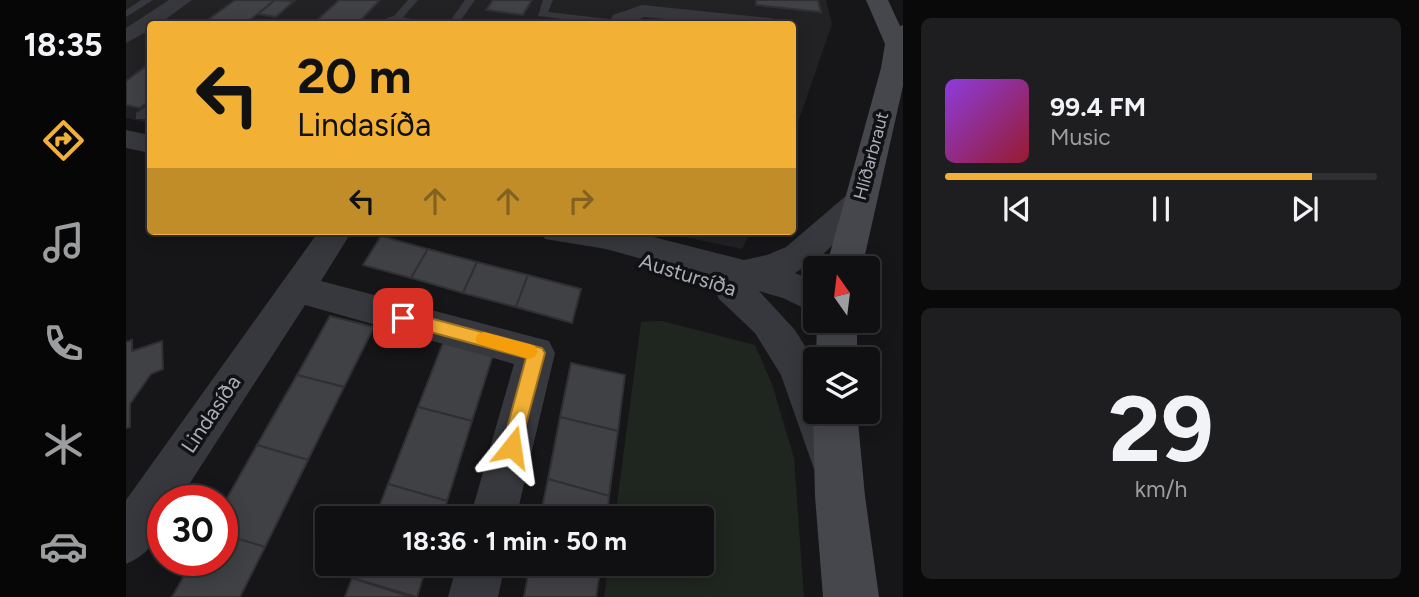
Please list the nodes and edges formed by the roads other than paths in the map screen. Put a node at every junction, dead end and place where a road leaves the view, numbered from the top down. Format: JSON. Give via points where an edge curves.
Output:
{"nodes":[{"id":1,"x":148,"y":0,"type":"edge"},
{"id":2,"x":182,"y":0,"type":"edge"},
{"id":3,"x":413,"y":0,"type":"edge"},
{"id":4,"x":470,"y":0,"type":"edge"},
{"id":5,"x":548,"y":0,"type":"edge"},
{"id":6,"x":877,"y":0,"type":"edge"},
{"id":7,"x":898,"y":0,"type":"edge"},
{"id":8,"x":903,"y":13,"type":"edge"},
{"id":9,"x":401,"y":21,"type":"edge"},
{"id":10,"x":455,"y":21,"type":"edge"},
{"id":11,"x":595,"y":21,"type":"edge"},
{"id":12,"x":619,"y":21,"type":"edge"},
{"id":13,"x":738,"y":21,"type":"edge"},
{"id":14,"x":134,"y":26,"type":"edge"},
{"id":15,"x":900,"y":38,"type":"edge"},
{"id":16,"x":126,"y":139,"type":"edge"},
{"id":17,"x":147,"y":143,"type":"edge"},
{"id":18,"x":859,"y":202,"type":"junction"},
{"id":19,"x":333,"y":235,"type":"edge"},
{"id":20,"x":567,"y":235,"type":"edge"},
{"id":21,"x":847,"y":256,"type":"edge"},
{"id":22,"x":736,"y":281,"type":"junction"},
{"id":23,"x":297,"y":289,"type":"junction"},
{"id":24,"x":803,"y":292,"type":"edge"},
{"id":25,"x":803,"y":308,"type":"edge"},
{"id":26,"x":836,"y":424,"type":"edge"},
{"id":27,"x":840,"y":496,"type":"junction"},
{"id":28,"x":496,"y":506,"type":"edge"},
{"id":29,"x":126,"y":540,"type":"edge"},
{"id":30,"x":478,"y":576,"type":"edge"},
{"id":31,"x":473,"y":597,"type":"edge"},
{"id":32,"x":851,"y":597,"type":"edge"}],
"edges":[{"from":1,"to":14,"type":"lane"},
{"from":2,"to":14,"type":"street"},
{"from":3,"to":9,"type":"lane"},
{"from":4,"to":10,"type":"lane"},
{"from":5,"to":11,"type":"lane","via":[[542,14]]},
{"from":6,"to":15,"type":"main road","name":"Hlíðarbraut"},
{"from":7,"to":8,"type":"main road"},
{"from":12,"to":13,"type":"street","via":[[642,12]]},
{"from":15,"to":18,"type":"main road","name":"Hlíðarbraut"},
{"from":16,"to":17,"type":"street"},
{"from":18,"to":21,"type":"main road","name":"Hlíðarbraut"},
{"from":18,"to":22,"type":"street","via":[[798,259]]},
{"from":19,"to":23,"type":"street","name":"Lindasíða"},
{"from":20,"to":22,"type":"street","name":"Austursíða"},
{"from":22,"to":24,"type":"street","name":"Austursíða","via":[[792,286]]},
{"from":22,"to":25,"type":"street","name":"Austursíða","via":[[790,307]]},
{"from":22,"to":27,"type":"street","via":[[786,346],[820,421]]},
{"from":23,"to":28,"type":"street","via":[[536,353]]},
{"from":23,"to":29,"type":"street","name":"Lindasíða"},
{"from":26,"to":27,"type":"main road"},
{"from":27,"to":32,"type":"main road"},
{"from":30,"to":31,"type":"street"}]}
